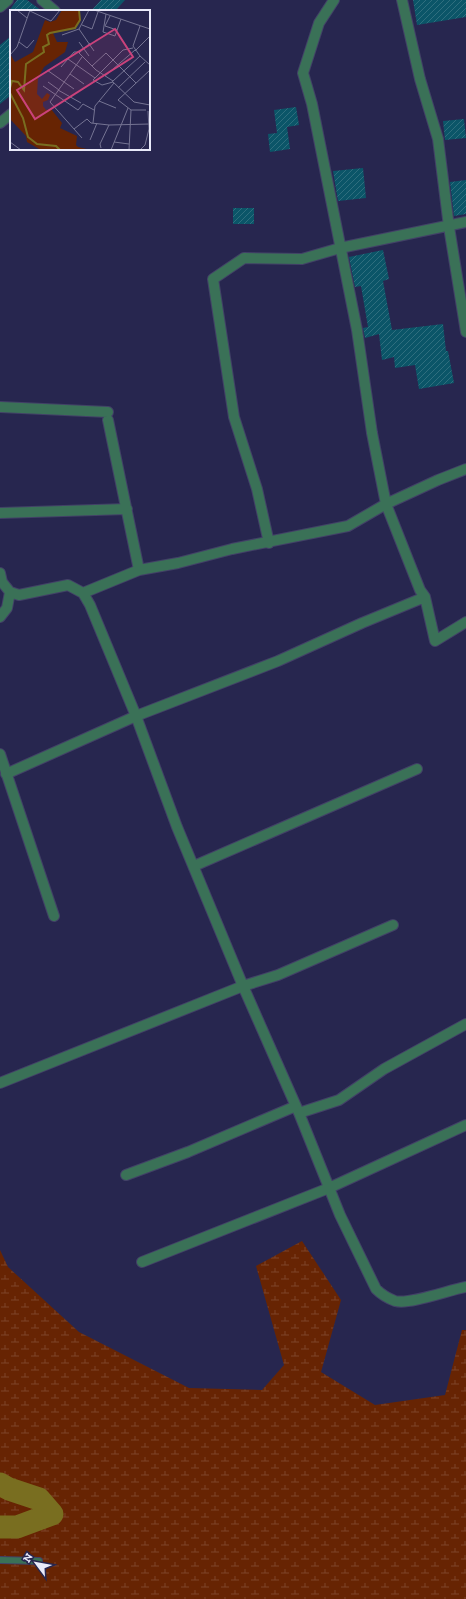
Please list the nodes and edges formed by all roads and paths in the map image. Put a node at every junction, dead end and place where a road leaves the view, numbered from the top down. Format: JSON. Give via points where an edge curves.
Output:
{"nodes":[{"id":1,"x":8,"y":0,"type":"edge"},
{"id":2,"x":42,"y":0,"type":"edge"},
{"id":3,"x":334,"y":0,"type":"edge"},
{"id":4,"x":402,"y":0,"type":"edge"},
{"id":5,"x":0,"y":7,"type":"edge"},
{"id":6,"x":53,"y":10,"type":"edge"},
{"id":7,"x":10,"y":115,"type":"edge"},
{"id":8,"x":0,"y":123,"type":"edge"},
{"id":9,"x":466,"y":222,"type":"edge"},
{"id":10,"x":449,"y":227,"type":"junction"},
{"id":11,"x":340,"y":248,"type":"junction"},
{"id":12,"x":466,"y":332,"type":"edge"},
{"id":13,"x":0,"y":407,"type":"edge"},
{"id":14,"x":466,"y":469,"type":"edge"},
{"id":15,"x":386,"y":504,"type":"junction"},
{"id":16,"x":127,"y":509,"type":"junction"},
{"id":17,"x":0,"y":513,"type":"edge"},
{"id":18,"x":269,"y":542,"type":"junction"},
{"id":19,"x":139,"y":570,"type":"junction"},
{"id":20,"x":0,"y":573,"type":"edge"},
{"id":21,"x":10,"y":592,"type":"junction"},
{"id":22,"x":83,"y":592,"type":"junction"},
{"id":23,"x":425,"y":597,"type":"junction"},
{"id":24,"x":0,"y":617,"type":"edge"},
{"id":25,"x":466,"y":622,"type":"edge"},
{"id":26,"x":136,"y":716,"type":"junction"},
{"id":27,"x":0,"y":754,"type":"edge"},
{"id":28,"x":417,"y":769,"type":"dead end"},
{"id":29,"x":6,"y":774,"type":"junction"},
{"id":30,"x":194,"y":866,"type":"junction"},
{"id":31,"x":54,"y":916,"type":"dead end"},
{"id":32,"x":393,"y":925,"type":"dead end"},
{"id":33,"x":243,"y":986,"type":"junction"},
{"id":34,"x":466,"y":1024,"type":"edge"},
{"id":35,"x":0,"y":1083,"type":"edge"},
{"id":36,"x":298,"y":1109,"type":"junction"},
{"id":37,"x":466,"y":1125,"type":"edge"},
{"id":38,"x":126,"y":1175,"type":"dead end"},
{"id":39,"x":329,"y":1188,"type":"junction"},
{"id":40,"x":142,"y":1262,"type":"dead end"},
{"id":41,"x":466,"y":1287,"type":"edge"},
{"id":42,"x":0,"y":1560,"type":"edge"},
{"id":43,"x":39,"y":1561,"type":"dead end"}],
"edges":[{"from":1,"to":5,"type":"street"},
{"from":2,"to":6,"type":"street"},
{"from":3,"to":11,"type":"street","via":[[319,23],[303,73],[312,104]]},
{"from":4,"to":10,"type":"street","via":[[420,79],[438,139]]},
{"from":7,"to":8,"type":"street"},
{"from":9,"to":10,"type":"street"},
{"from":10,"to":11,"type":"street"},
{"from":10,"to":12,"type":"street"},
{"from":11,"to":15,"type":"street","via":[[357,330],[372,433]]},
{"from":11,"to":18,"type":"street","via":[[302,259],[244,258],[213,279],[234,418],[257,489]]},
{"from":13,"to":16,"type":"street","via":[[108,416]]},
{"from":14,"to":15,"type":"street"},
{"from":15,"to":18,"type":"street","via":[[348,526]]},
{"from":15,"to":23,"type":"street"},
{"from":16,"to":17,"type":"street"},
{"from":16,"to":19,"type":"street"},
{"from":18,"to":19,"type":"street"},
{"from":19,"to":22,"type":"street"},
{"from":20,"to":21,"type":"street","via":[[2,582]]},
{"from":21,"to":22,"type":"street","via":[[19,595],[68,585]]},
{"from":21,"to":24,"type":"street","via":[[7,608]]},
{"from":22,"to":26,"type":"street"},
{"from":23,"to":25,"type":"street","via":[[435,641]]},
{"from":23,"to":26,"type":"street","via":[[278,661]]},
{"from":26,"to":29,"type":"street"},
{"from":26,"to":30,"type":"street"},
{"from":27,"to":29,"type":"street"},
{"from":28,"to":30,"type":"street"},
{"from":29,"to":31,"type":"street"},
{"from":30,"to":33,"type":"street"},
{"from":32,"to":33,"type":"street","via":[[278,975]]},
{"from":33,"to":35,"type":"street"},
{"from":33,"to":36,"type":"street"},
{"from":34,"to":36,"type":"street","via":[[384,1069],[339,1100]]},
{"from":36,"to":38,"type":"street"},
{"from":36,"to":39,"type":"street"},
{"from":37,"to":39,"type":"street"},
{"from":39,"to":40,"type":"street"},
{"from":39,"to":41,"type":"street","via":[[376,1289],[384,1297],[396,1301],[410,1300]]},
{"from":42,"to":43,"type":"lane"}]}
